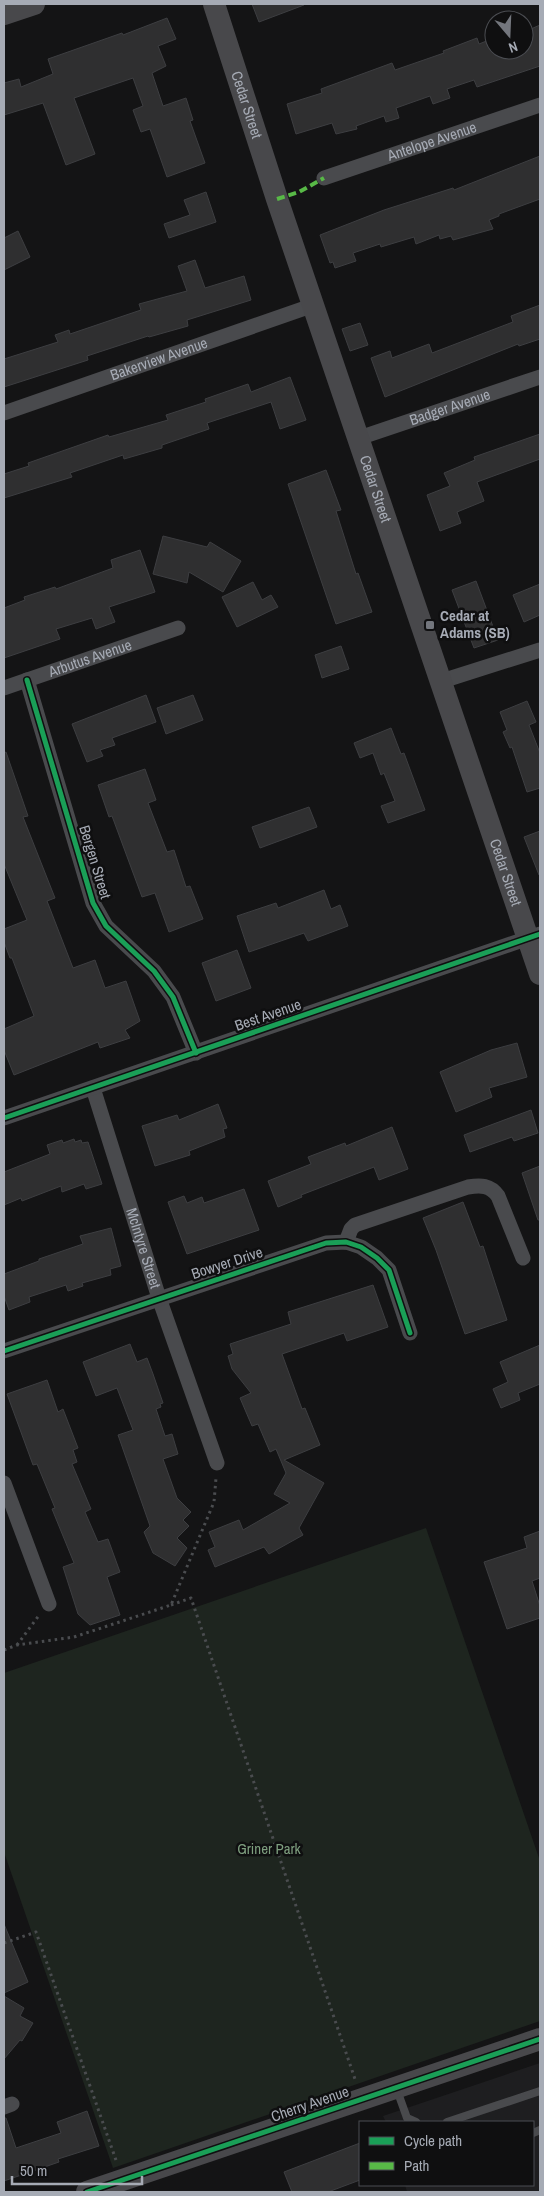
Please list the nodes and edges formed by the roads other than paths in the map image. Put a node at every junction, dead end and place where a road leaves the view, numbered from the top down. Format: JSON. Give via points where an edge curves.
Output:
{"nodes":[{"id":1,"x":34,"y":4,"type":"edge"},
{"id":2,"x":214,"y":4,"type":"edge"},
{"id":3,"x":4,"y":14,"type":"edge"},
{"id":4,"x":540,"y":105,"type":"edge"},
{"id":5,"x":324,"y":178,"type":"dead end"},
{"id":6,"x":314,"y":305,"type":"junction"},
{"id":7,"x":540,"y":377,"type":"edge"},
{"id":8,"x":4,"y":413,"type":"edge"},
{"id":9,"x":359,"y":438,"type":"junction"},
{"id":10,"x":178,"y":628,"type":"dead end"},
{"id":11,"x":540,"y":650,"type":"edge"},
{"id":12,"x":27,"y":680,"type":"junction"},
{"id":13,"x":442,"y":681,"type":"junction"},
{"id":14,"x":4,"y":688,"type":"edge"},
{"id":15,"x":535,"y":936,"type":"edge"},
{"id":16,"x":540,"y":974,"type":"edge"},
{"id":17,"x":196,"y":1053,"type":"junction"},
{"id":18,"x":93,"y":1088,"type":"junction"},
{"id":19,"x":4,"y":1118,"type":"edge"},
{"id":20,"x":346,"y":1242,"type":"junction"},
{"id":21,"x":523,"y":1258,"type":"dead end"},
{"id":22,"x":159,"y":1298,"type":"junction"},
{"id":23,"x":410,"y":1333,"type":"dead end"},
{"id":24,"x":4,"y":1351,"type":"edge"},
{"id":25,"x":217,"y":1463,"type":"road end"},
{"id":26,"x":4,"y":1483,"type":"edge"},
{"id":27,"x":49,"y":1604,"type":"road end"},
{"id":28,"x":540,"y":2039,"type":"edge"},
{"id":29,"x":396,"y":2088,"type":"junction"},
{"id":30,"x":540,"y":2091,"type":"edge"},
{"id":31,"x":414,"y":2121,"type":"edge"},
{"id":32,"x":449,"y":2121,"type":"edge"},
{"id":33,"x":87,"y":2192,"type":"edge"}],
"edges":[{"from":1,"to":3,"type":"main road"},
{"from":2,"to":6,"type":"main road","name":"Cedar Street"},
{"from":4,"to":5,"type":"street","name":"Antelope Avenue"},
{"from":6,"to":8,"type":"street","name":"Bakerview Avenue"},
{"from":6,"to":9,"type":"main road","name":"Cedar Street"},
{"from":7,"to":9,"type":"street","name":"Badger Avenue"},
{"from":9,"to":13,"type":"main road","name":"Cedar Street"},
{"from":10,"to":12,"type":"street","name":"Arbutus Avenue"},
{"from":11,"to":13,"type":"street"},
{"from":12,"to":14,"type":"street","name":"Arbutus Avenue"},
{"from":12,"to":17,"type":"street","name":"Bergen Street","via":[[94,903],[106,926],[154,971],[173,997]]},
{"from":13,"to":15,"type":"main road","name":"Cedar Street"},
{"from":15,"to":16,"type":"main road","name":"Cedar Street"},
{"from":15,"to":17,"type":"street","name":"Best Avenue"},
{"from":17,"to":18,"type":"street","name":"Best Avenue"},
{"from":18,"to":19,"type":"street","name":"Best Avenue"},
{"from":18,"to":22,"type":"street","name":"McIntyre Street"},
{"from":20,"to":21,"type":"street","via":[[355,1225],[468,1187],[484,1186],[494,1190],[498,1196]]},
{"from":20,"to":22,"type":"street","name":"Bowyer Drive","via":[[326,1244]]},
{"from":20,"to":23,"type":"street","via":[[361,1247],[389,1270]]},
{"from":22,"to":24,"type":"street","name":"Bowyer Drive"},
{"from":22,"to":25,"type":"street","name":"McIntyre Street"},
{"from":26,"to":27,"type":"street"},
{"from":28,"to":29,"type":"main road","name":"Cherry Avenue"},
{"from":29,"to":31,"type":"lane","via":[[408,2118]]},
{"from":29,"to":33,"type":"main road","name":"Cherry Avenue"},
{"from":30,"to":32,"type":"lane"}]}
